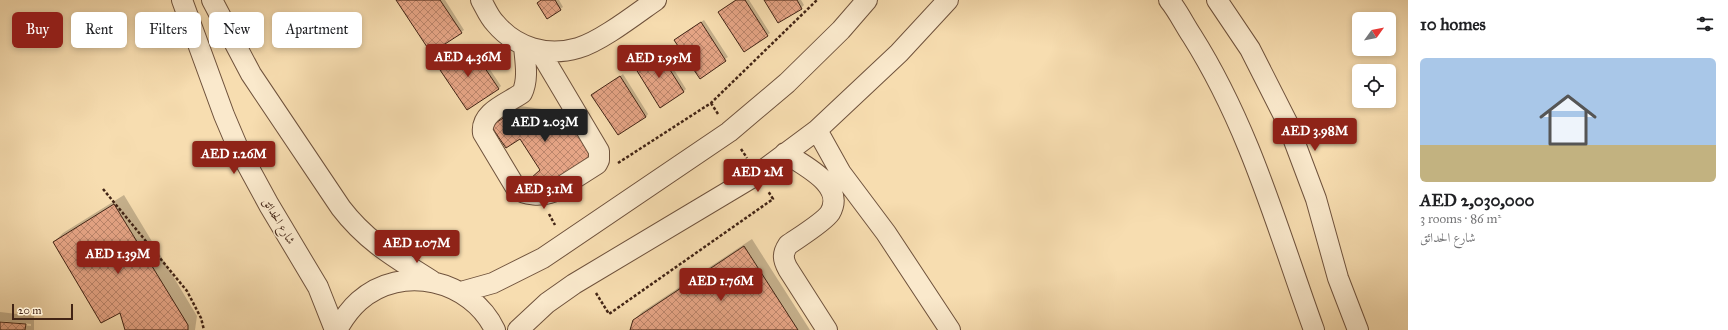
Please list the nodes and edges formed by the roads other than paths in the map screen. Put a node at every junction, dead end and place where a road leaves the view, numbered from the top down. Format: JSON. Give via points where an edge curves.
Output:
{"nodes":[{"id":1,"x":182,"y":0,"type":"edge"},
{"id":2,"x":212,"y":0,"type":"edge"},
{"id":3,"x":480,"y":0,"type":"edge"},
{"id":4,"x":656,"y":0,"type":"edge"},
{"id":5,"x":867,"y":0,"type":"edge"},
{"id":6,"x":948,"y":0,"type":"edge"},
{"id":7,"x":1169,"y":0,"type":"edge"},
{"id":8,"x":1217,"y":0,"type":"edge"},
{"id":9,"x":532,"y":48,"type":"junction"},
{"id":10,"x":817,"y":130,"type":"junction"},
{"id":11,"x":785,"y":153,"type":"junction"},
{"id":12,"x":432,"y":281,"type":"junction"},
{"id":13,"x":461,"y":292,"type":"junction"},
{"id":14,"x":336,"y":330,"type":"edge"},
{"id":15,"x":495,"y":330,"type":"edge"},
{"id":16,"x":518,"y":330,"type":"edge"},
{"id":17,"x":827,"y":330,"type":"edge"},
{"id":18,"x":950,"y":330,"type":"edge"},
{"id":19,"x":1314,"y":330,"type":"edge"},
{"id":20,"x":1358,"y":330,"type":"edge"}],
"edges":[{"from":1,"to":14,"type":"street","name":"شارع الحدائق","via":[[238,148],[318,287]]},
{"from":2,"to":12,"type":"street","via":[[251,74],[353,224],[384,250]]},
{"from":3,"to":9,"type":"street","via":[[494,23],[508,36]]},
{"from":4,"to":9,"type":"street","via":[[579,48],[559,52]]},
{"from":5,"to":13,"type":"street","via":[[841,30],[787,83],[729,132],[543,258],[493,283]]},
{"from":6,"to":10,"type":"street","via":[[899,53]]},
{"from":7,"to":19,"type":"street","via":[[1206,59],[1237,119],[1263,181]]},
{"from":8,"to":20,"type":"street","via":[[1250,49],[1287,122],[1316,200],[1338,278]]},
{"from":9,"to":9,"type":"street","via":[[522,93],[487,116],[482,127],[516,188],[524,194],[545,194],[553,192],[597,164],[600,156]]},
{"from":10,"to":11,"type":"street"},
{"from":10,"to":18,"type":"street","via":[[841,173],[886,233]]},
{"from":11,"to":16,"type":"street","via":[[758,174],[574,284],[547,303]]},
{"from":11,"to":17,"type":"street","via":[[822,178],[831,188],[834,201],[830,214],[788,245],[784,252],[786,266]]},
{"from":12,"to":13,"type":"street"},
{"from":12,"to":14,"type":"street","via":[[395,282],[377,289],[360,300],[346,314]]},
{"from":13,"to":15,"type":"street","via":[[485,313]]}]}
